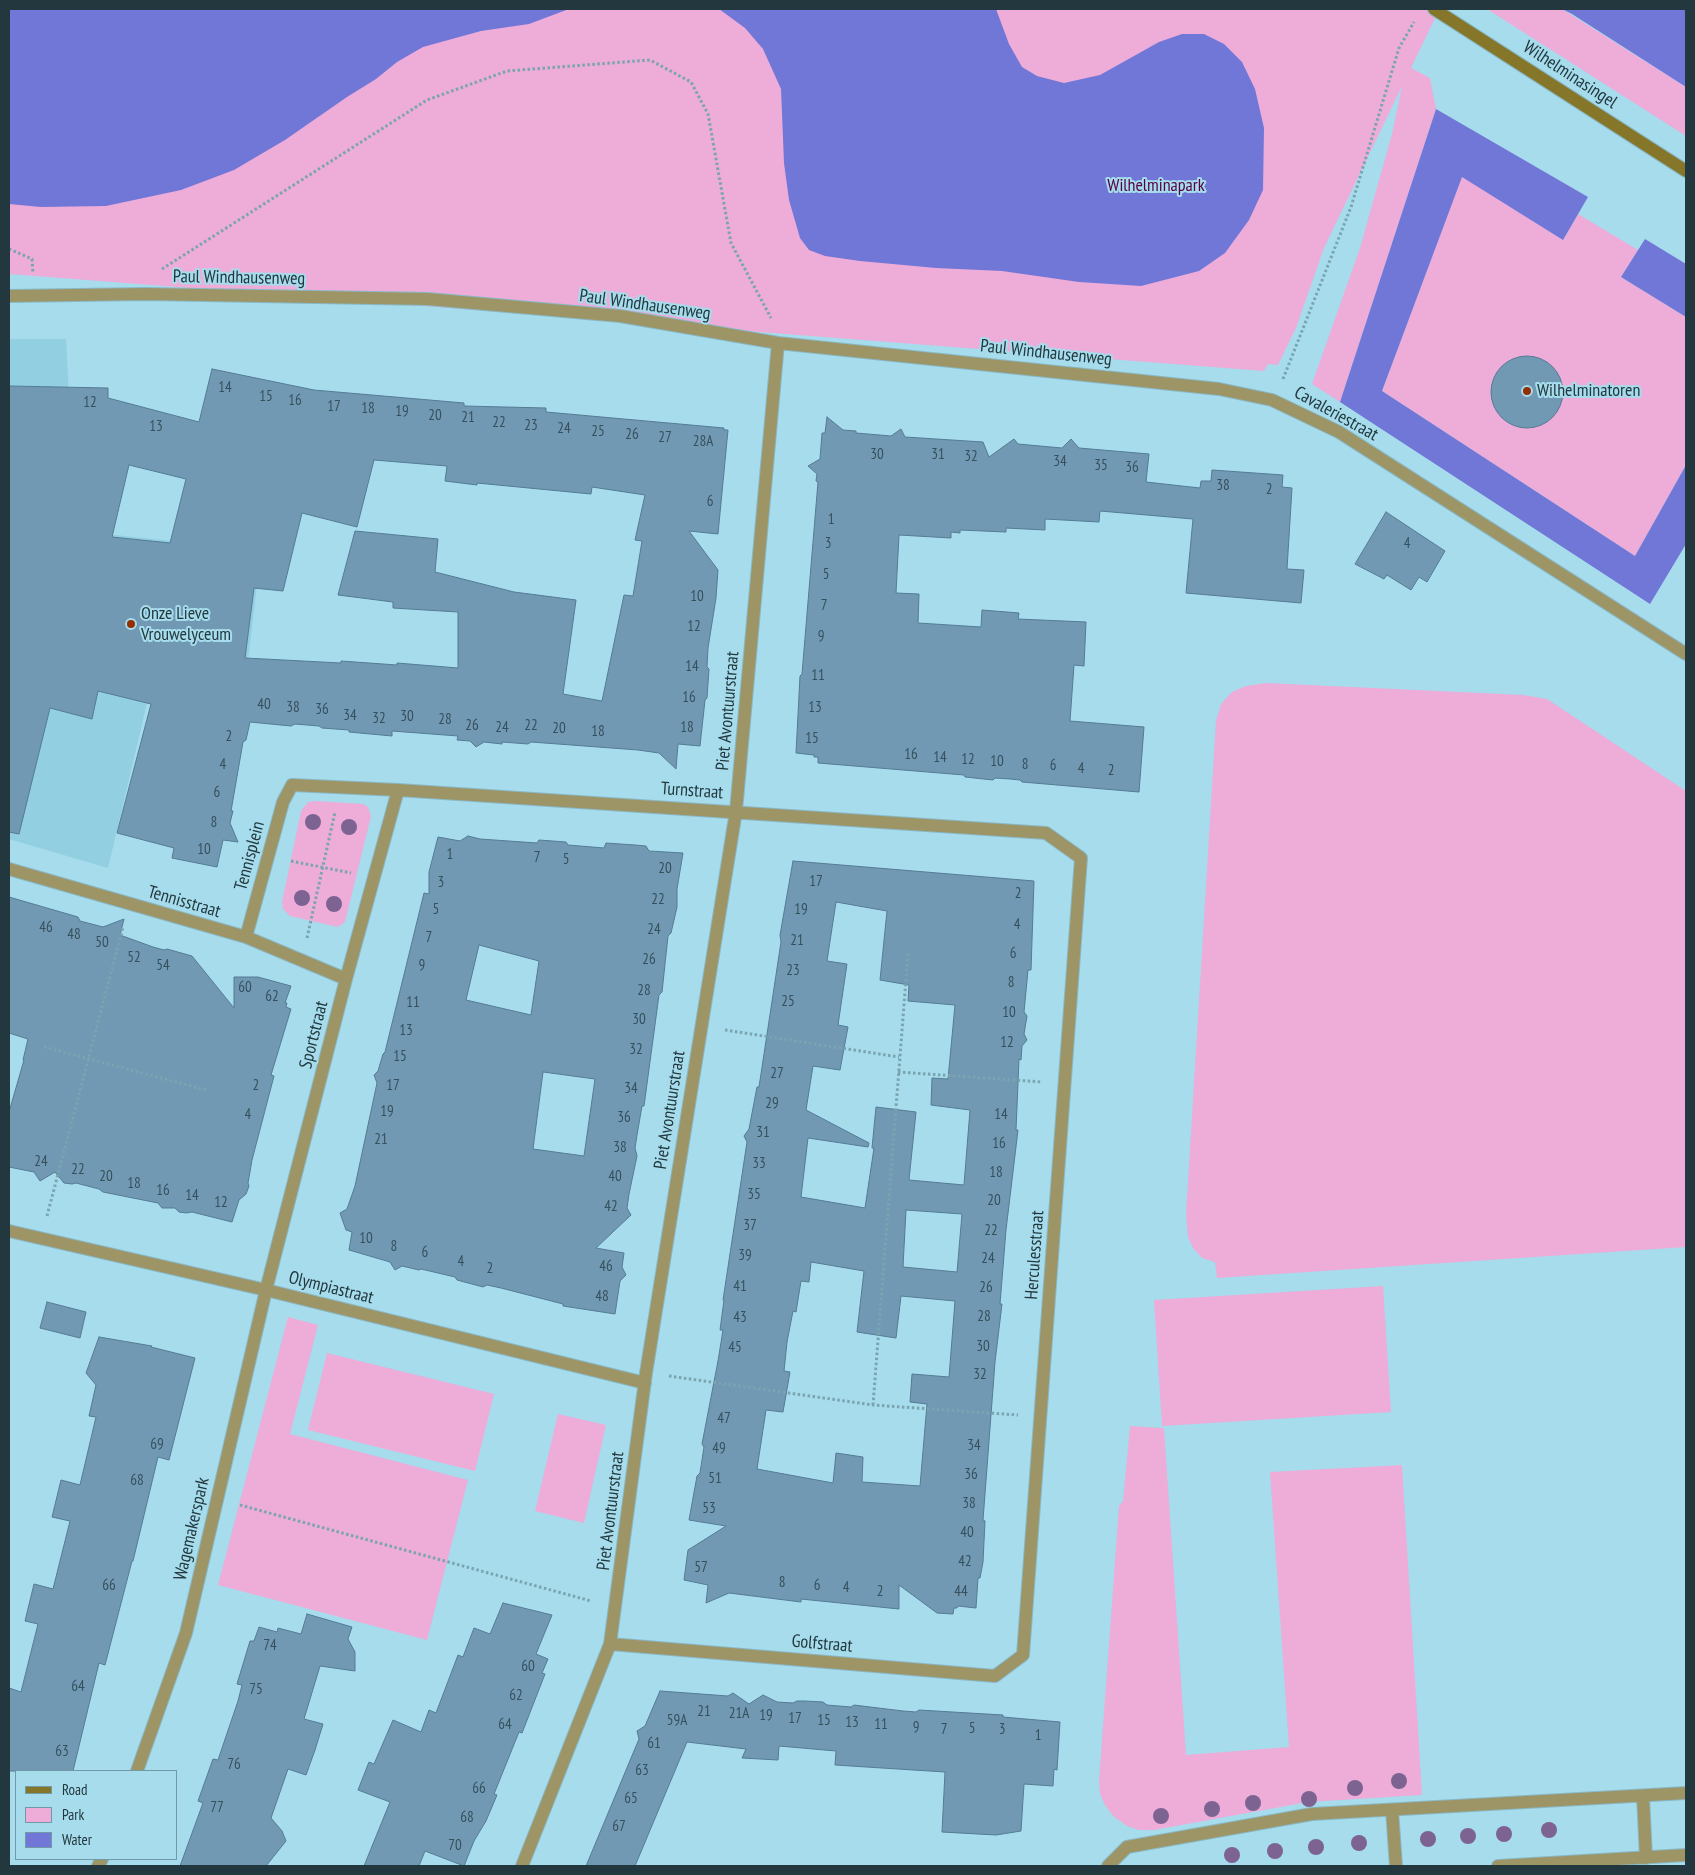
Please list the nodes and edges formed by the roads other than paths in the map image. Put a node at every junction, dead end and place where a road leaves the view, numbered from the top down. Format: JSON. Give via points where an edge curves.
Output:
{"nodes":[{"id":1,"x":1434,"y":9,"type":"edge"},
{"id":2,"x":1686,"y":171,"type":"edge"},
{"id":3,"x":9,"y":296,"type":"edge"},
{"id":4,"x":778,"y":343,"type":"junction"},
{"id":5,"x":1272,"y":400,"type":"joint"},
{"id":6,"x":1686,"y":654,"type":"edge"},
{"id":7,"x":292,"y":785,"type":"joint"},
{"id":8,"x":398,"y":790,"type":"junction"},
{"id":9,"x":736,"y":811,"type":"junction"},
{"id":10,"x":1081,"y":858,"type":"joint"},
{"id":11,"x":9,"y":869,"type":"edge"},
{"id":12,"x":246,"y":937,"type":"junction"},
{"id":13,"x":346,"y":979,"type":"junction"},
{"id":14,"x":9,"y":1231,"type":"edge"},
{"id":15,"x":266,"y":1290,"type":"junction"},
{"id":16,"x":645,"y":1378,"type":"junction"},
{"id":17,"x":610,"y":1644,"type":"junction"},
{"id":18,"x":1023,"y":1655,"type":"joint"},
{"id":19,"x":137,"y":1770,"type":"edge"},
{"id":20,"x":1686,"y":1793,"type":"edge"},
{"id":21,"x":1643,"y":1796,"type":"junction"},
{"id":22,"x":1392,"y":1810,"type":"junction"},
{"id":23,"x":1686,"y":1855,"type":"edge"},
{"id":24,"x":1646,"y":1858,"type":"junction"},
{"id":25,"x":522,"y":1866,"type":"edge"},
{"id":26,"x":1108,"y":1866,"type":"edge"},
{"id":27,"x":1396,"y":1866,"type":"edge"},
{"id":28,"x":1498,"y":1866,"type":"edge"}],
"edges":[{"from":1,"to":2,"type":"main road","name":"Wilhelminasingel"},
{"from":3,"to":4,"type":"street","name":"Paul Windhausenweg","via":[[146,294],[428,299],[620,316]]},
{"from":4,"to":5,"type":"street","name":"Paul Windhausenweg","via":[[1219,389]]},
{"from":4,"to":9,"type":"street","name":"Piet Avontuurstraat"},
{"from":5,"to":6,"type":"street","name":"Cavaleriestraat","via":[[1339,432]]},
{"from":7,"to":8,"type":"street","name":"Turnstraat"},
{"from":7,"to":12,"type":"street","name":"Tennisplein","via":[[282,802]]},
{"from":8,"to":9,"type":"street","name":"Turnstraat"},
{"from":8,"to":13,"type":"street","name":"Sportstraat"},
{"from":9,"to":10,"type":"street","name":"Turnstraat","via":[[1046,832]]},
{"from":9,"to":16,"type":"street","name":"Piet Avontuurstraat"},
{"from":10,"to":18,"type":"street","name":"Herculesstraat"},
{"from":11,"to":12,"type":"street","name":"Tennisstraat"},
{"from":12,"to":13,"type":"street","name":"Tennisstraat"},
{"from":13,"to":15,"type":"street","name":"Sportstraat"},
{"from":14,"to":15,"type":"street","name":"Olympiastraat"},
{"from":15,"to":16,"type":"street","name":"Olympiastraat"},
{"from":15,"to":19,"type":"street","name":"Wagemakerspark","via":[[186,1633]]},
{"from":16,"to":17,"type":"street","name":"Piet Avontuurstraat"},
{"from":17,"to":18,"type":"street","name":"Golfstraat","via":[[995,1676]]},
{"from":17,"to":25,"type":"street","name":"Piet Avontuurstraat"},
{"from":20,"to":21,"type":"street"},
{"from":21,"to":22,"type":"street"},
{"from":21,"to":24,"type":"street"},
{"from":22,"to":26,"type":"street","via":[[1312,1814],[1127,1847]]},
{"from":22,"to":27,"type":"street"},
{"from":23,"to":24,"type":"street"},
{"from":24,"to":28,"type":"street"}]}
